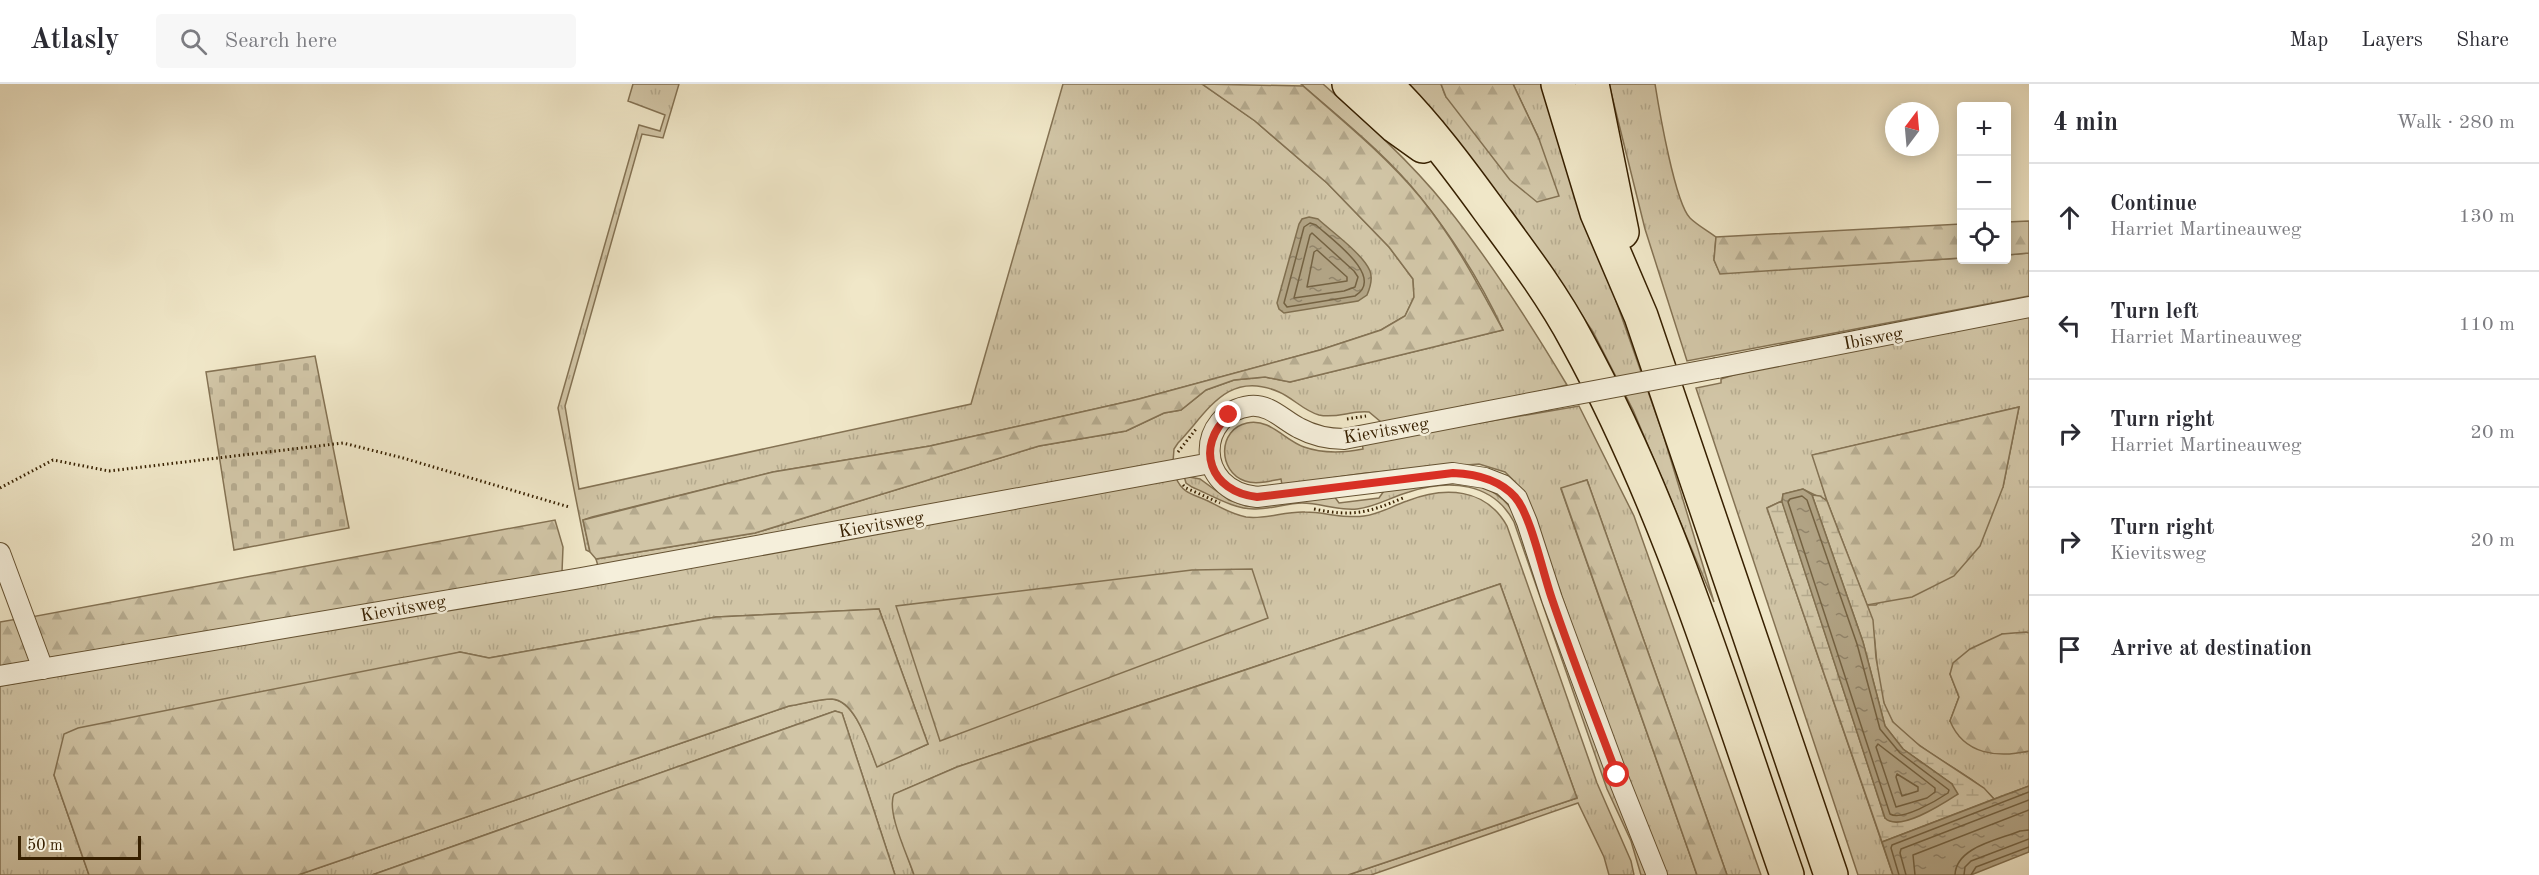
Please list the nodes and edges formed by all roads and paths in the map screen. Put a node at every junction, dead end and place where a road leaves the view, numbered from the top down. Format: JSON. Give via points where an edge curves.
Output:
{"nodes":[{"id":1,"x":1349,"y":84,"type":"edge"},
{"id":2,"x":1385,"y":84,"type":"edge"},
{"id":3,"x":1558,"y":84,"type":"edge"},
{"id":4,"x":1592,"y":84,"type":"edge"},
{"id":5,"x":1461,"y":172,"type":"junction"},
{"id":6,"x":2029,"y":307,"type":"edge"},
{"id":7,"x":1641,"y":316,"type":"junction"},
{"id":8,"x":1717,"y":368,"type":"joint"},
{"id":9,"x":1603,"y":390,"type":"junction"},
{"id":10,"x":1211,"y":463,"type":"junction"},
{"id":11,"x":1177,"y":470,"type":"junction"},
{"id":12,"x":0,"y":488,"type":"edge"},
{"id":13,"x":1407,"y":497,"type":"dead end"},
{"id":14,"x":569,"y":507,"type":"dead end"},
{"id":15,"x":1227,"y":507,"type":"dead end"},
{"id":16,"x":1304,"y":508,"type":"dead end"},
{"id":17,"x":0,"y":552,"type":"edge"},
{"id":18,"x":43,"y":669,"type":"junction"},
{"id":19,"x":0,"y":676,"type":"edge"},
{"id":20,"x":1657,"y":875,"type":"edge"},
{"id":21,"x":1787,"y":875,"type":"edge"},
{"id":22,"x":1831,"y":875,"type":"edge"}],
"edges":[{"from":1,"to":5,"type":"highway","via":[[1395,126]]},
{"from":2,"to":5,"type":"highway"},
{"from":3,"to":7,"type":"highway","via":[[1596,213]]},
{"from":4,"to":7,"type":"highway"},
{"from":5,"to":9,"type":"highway","via":[[1545,286]]},
{"from":6,"to":8,"type":"street","name":"Ibisweg"},
{"from":7,"to":22,"type":"highway"},
{"from":8,"to":9,"type":"street","name":"Kievitsweg","bridge":true},
{"from":9,"to":10,"type":"street","name":"Kievitsweg","bridge":true,"via":[[1344,439],[1317,436],[1274,411],[1252,406],[1229,415],[1215,430]]},
{"from":9,"to":21,"type":"highway","via":[[1673,553]]},
{"from":10,"to":11,"type":"street","name":"Kievitsweg"},
{"from":10,"to":20,"type":"street","via":[[1214,474],[1230,489],[1257,497],[1453,473],[1503,485],[1517,498],[1527,522],[1560,621]]},
{"from":11,"to":15,"type":"path","via":[[1186,488]]},
{"from":11,"to":18,"type":"street","name":"Kievitsweg","via":[[592,576]]},
{"from":12,"to":14,"type":"path","via":[[54,460],[109,471],[343,443]]},
{"from":13,"to":16,"type":"path","via":[[1363,513]]},
{"from":17,"to":18,"type":"street"},
{"from":18,"to":19,"type":"street","name":"Kievitsweg"}]}
